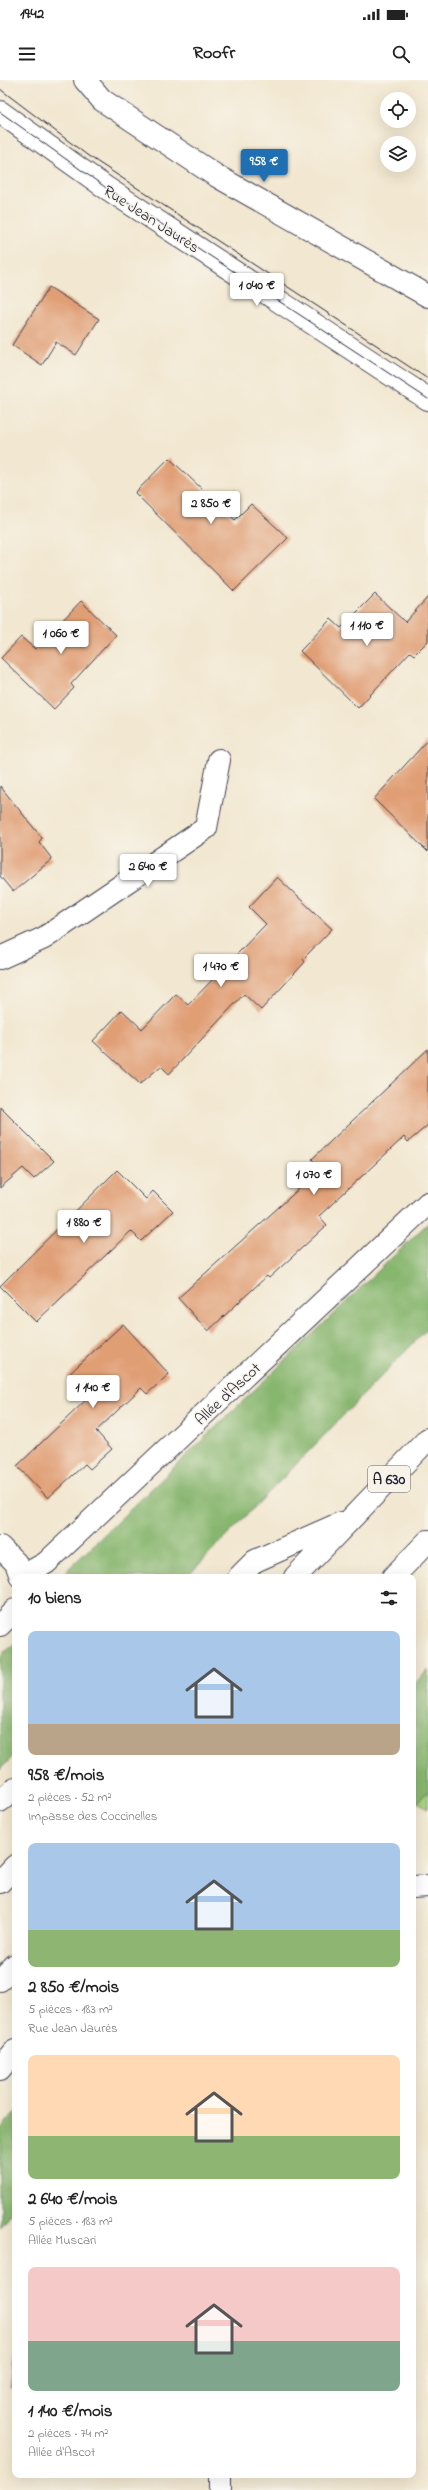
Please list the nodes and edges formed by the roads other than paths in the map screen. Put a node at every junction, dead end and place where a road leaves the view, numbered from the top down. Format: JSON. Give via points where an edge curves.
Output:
{"nodes":[{"id":1,"x":85,"y":80,"type":"edge"},
{"id":2,"x":0,"y":112,"type":"edge"},
{"id":3,"x":428,"y":296,"type":"edge"},
{"id":4,"x":428,"y":399,"type":"edge"},
{"id":5,"x":219,"y":760,"type":"dead end"},
{"id":6,"x":0,"y":958,"type":"edge"},
{"id":7,"x":428,"y":1203,"type":"edge"},
{"id":8,"x":428,"y":1439,"type":"edge"},
{"id":9,"x":349,"y":1519,"type":"junction"},
{"id":10,"x":428,"y":1541,"type":"edge"},
{"id":11,"x":0,"y":1547,"type":"edge"},
{"id":12,"x":20,"y":1574,"type":"edge"},
{"id":13,"x":26,"y":1574,"type":"edge"},
{"id":14,"x":242,"y":1574,"type":"edge"},
{"id":15,"x":298,"y":1574,"type":"edge"},
{"id":16,"x":396,"y":1574,"type":"edge"},
{"id":17,"x":12,"y":1614,"type":"edge"},
{"id":18,"x":0,"y":1625,"type":"edge"},
{"id":19,"x":12,"y":1791,"type":"edge"},
{"id":20,"x":0,"y":1801,"type":"edge"},
{"id":21,"x":12,"y":1869,"type":"edge"},
{"id":22,"x":0,"y":1882,"type":"edge"},
{"id":23,"x":428,"y":1886,"type":"edge"},
{"id":24,"x":416,"y":1887,"type":"edge"},
{"id":25,"x":12,"y":1968,"type":"edge"},
{"id":26,"x":0,"y":1980,"type":"edge"},
{"id":27,"x":12,"y":2055,"type":"edge"},
{"id":28,"x":0,"y":2069,"type":"edge"},
{"id":29,"x":220,"y":2478,"type":"edge"},
{"id":30,"x":220,"y":2490,"type":"edge"}],
"edges":[{"from":1,"to":3,"type":"main road","via":[[102,100],[215,175]]},
{"from":2,"to":4,"type":"main road","name":"Rue Jean Jaurès","via":[[105,187]]},
{"from":5,"to":6,"type":"main road","via":[[206,828],[44,938]]},
{"from":7,"to":13,"type":"main road","name":"Allée d'Ascot","via":[[46,1563]]},
{"from":8,"to":9,"type":"main road","number":"A 630"},
{"from":9,"to":14,"type":"main road","via":[[255,1561]]},
{"from":9,"to":15,"type":"main road","number":"A 630"},
{"from":10,"to":16,"type":"main road"},
{"from":11,"to":12,"type":"main road","via":[[16,1563]]},
{"from":17,"to":18,"type":"main road"},
{"from":19,"to":20,"type":"main road"},
{"from":21,"to":22,"type":"main road"},
{"from":23,"to":24,"type":"main road"},
{"from":25,"to":26,"type":"main road"},
{"from":27,"to":28,"type":"main road"},
{"from":29,"to":30,"type":"main road"}]}
